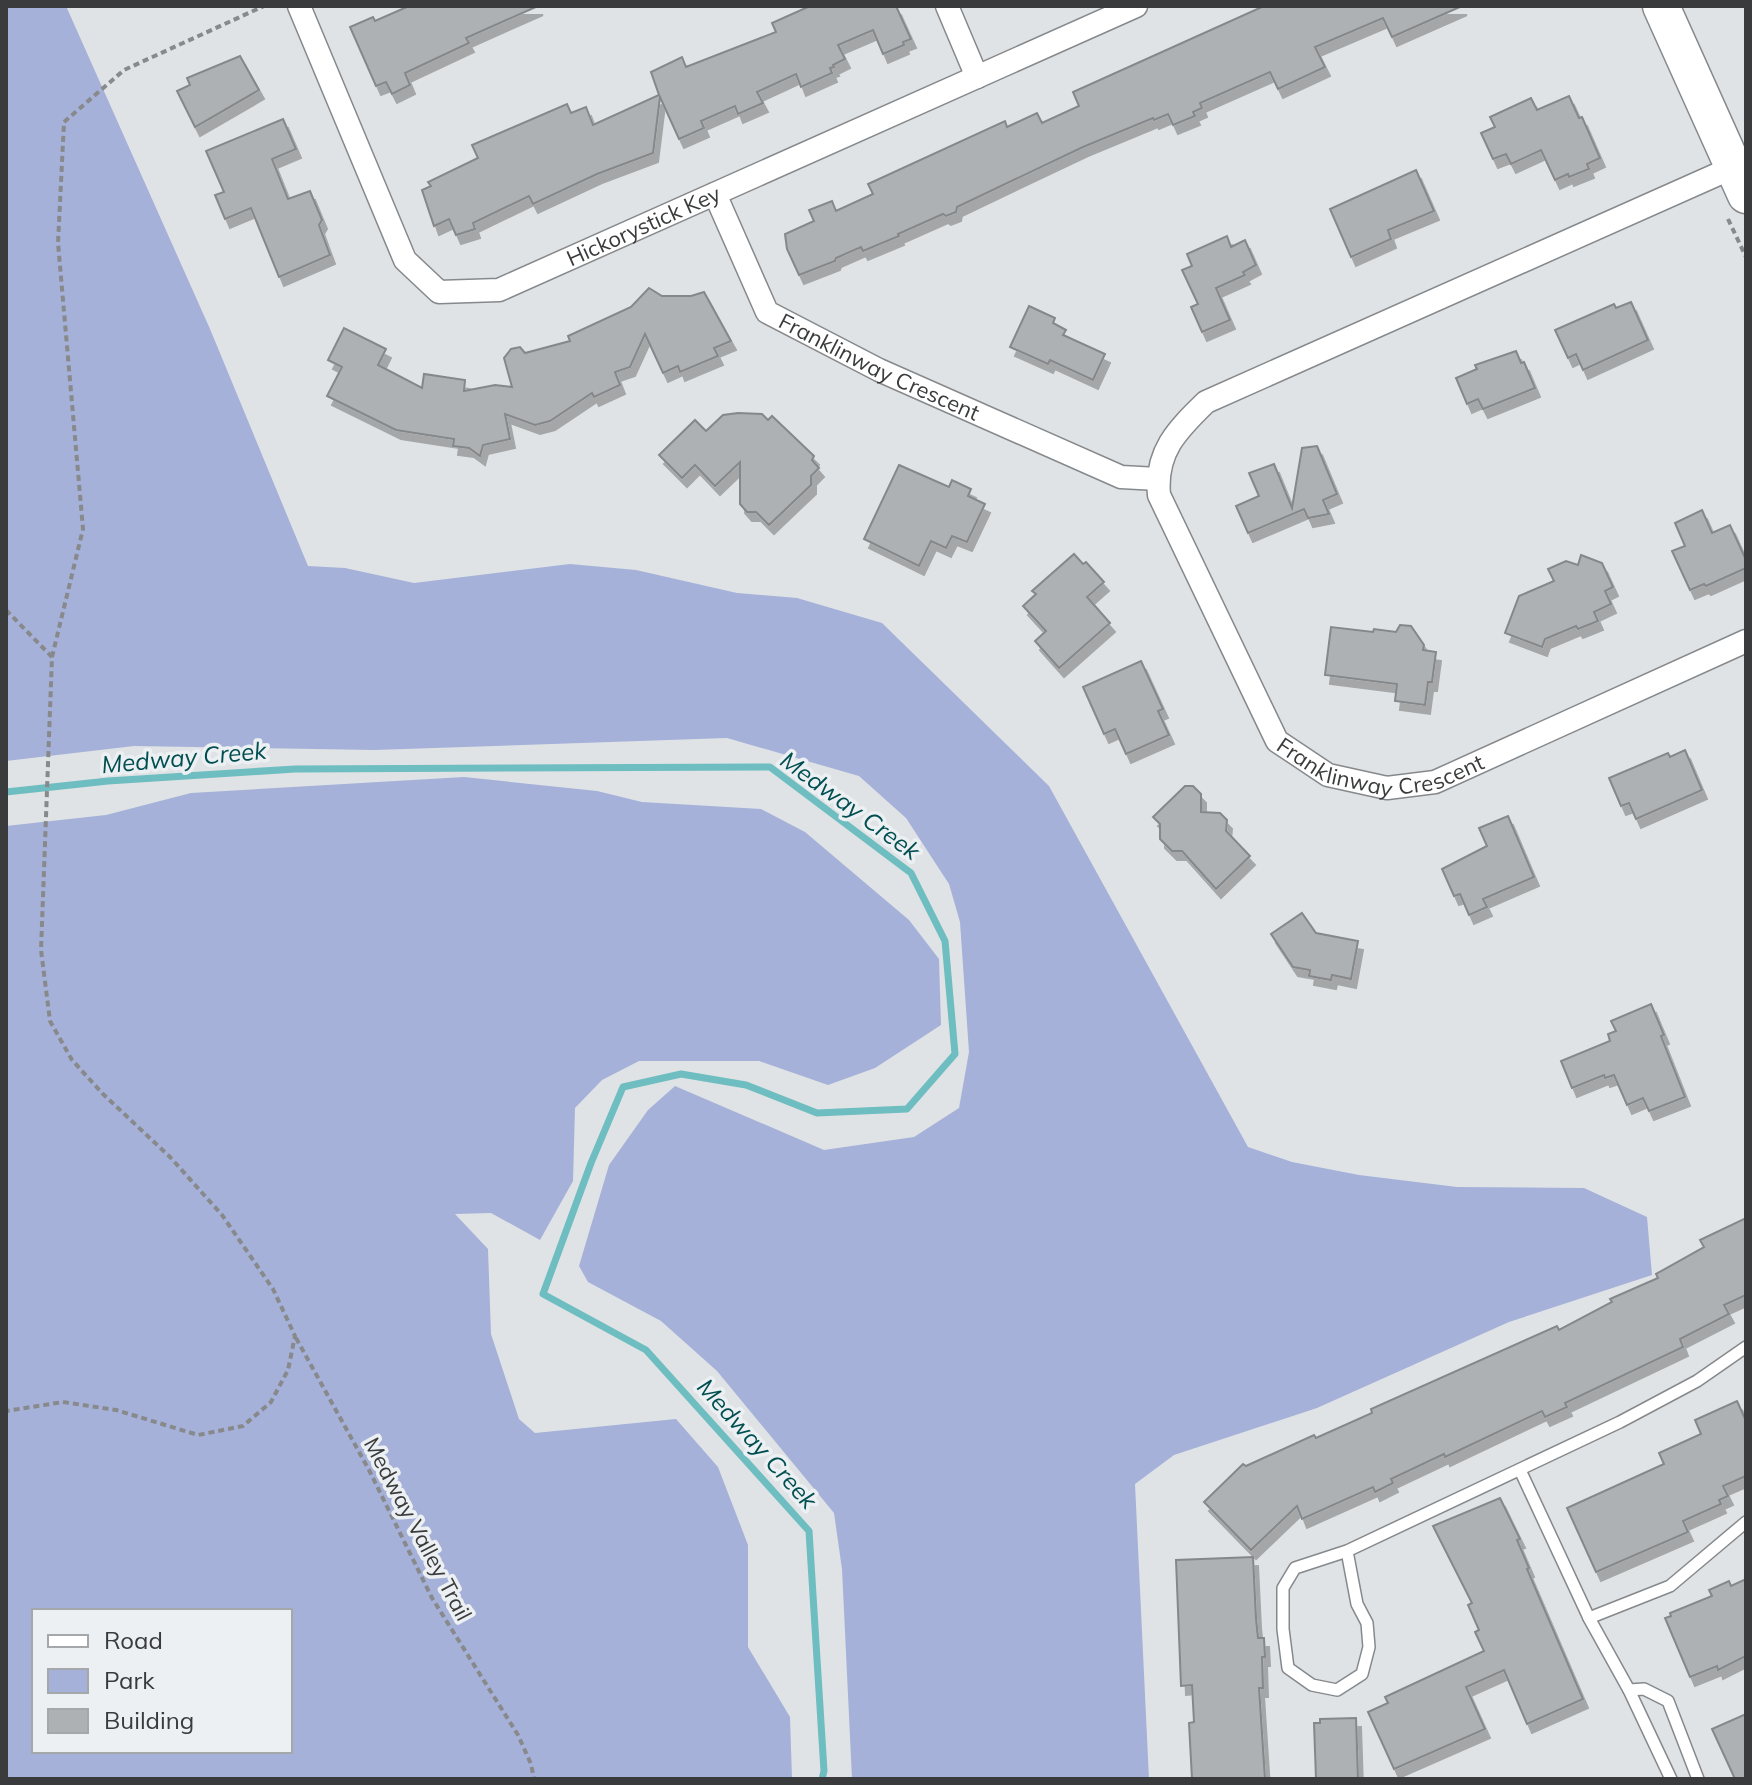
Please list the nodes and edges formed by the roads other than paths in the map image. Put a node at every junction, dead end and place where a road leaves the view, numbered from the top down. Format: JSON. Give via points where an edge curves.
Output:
{"nodes":[{"id":1,"x":299,"y":6,"type":"edge"},
{"id":2,"x":947,"y":6,"type":"edge"},
{"id":3,"x":1136,"y":6,"type":"edge"},
{"id":4,"x":1661,"y":6,"type":"edge"},
{"id":5,"x":977,"y":77,"type":"junction"},
{"id":6,"x":1740,"y":181,"type":"edge"},
{"id":7,"x":715,"y":194,"type":"junction"},
{"id":8,"x":1158,"y":479,"type":"junction"},
{"id":9,"x":1746,"y":641,"type":"edge"},
{"id":10,"x":1746,"y":1347,"type":"edge"},
{"id":11,"x":1520,"y":1470,"type":"junction"},
{"id":12,"x":1746,"y":1522,"type":"edge"},
{"id":13,"x":1347,"y":1551,"type":"junction"},
{"id":14,"x":1589,"y":1618,"type":"junction"},
{"id":15,"x":1629,"y":1690,"type":"junction"},
{"id":16,"x":1671,"y":1779,"type":"edge"},
{"id":17,"x":1698,"y":1779,"type":"edge"}],
"edges":[{"from":1,"to":7,"type":"street","name":"Hickorystick Key","via":[[405,260],[439,292],[499,290]]},
{"from":2,"to":5,"type":"street"},
{"from":3,"to":5,"type":"street","name":"Hickorystick Key"},
{"from":4,"to":6,"type":"main road"},
{"from":5,"to":7,"type":"street","name":"Hickorystick Key"},
{"from":6,"to":8,"type":"street","via":[[1206,402],[1176,430]]},
{"from":7,"to":8,"type":"street","name":"Franklinway Crescent","via":[[767,312],[879,370],[1121,477]]},
{"from":8,"to":9,"type":"street","name":"Franklinway Crescent","via":[[1159,495],[1277,741],[1328,775],[1387,788],[1435,782]]},
{"from":10,"to":11,"type":"lane","via":[[1697,1381]]},
{"from":11,"to":13,"type":"lane"},
{"from":11,"to":14,"type":"lane"},
{"from":12,"to":14,"type":"lane","via":[[1670,1586]]},
{"from":13,"to":13,"type":"lane","via":[[1295,1568],[1283,1588],[1288,1668],[1312,1685],[1337,1690],[1362,1674],[1369,1647]]},
{"from":14,"to":15,"type":"lane"},
{"from":15,"to":16,"type":"lane"},
{"from":15,"to":17,"type":"lane","via":[[1644,1689],[1668,1701]]}]}
